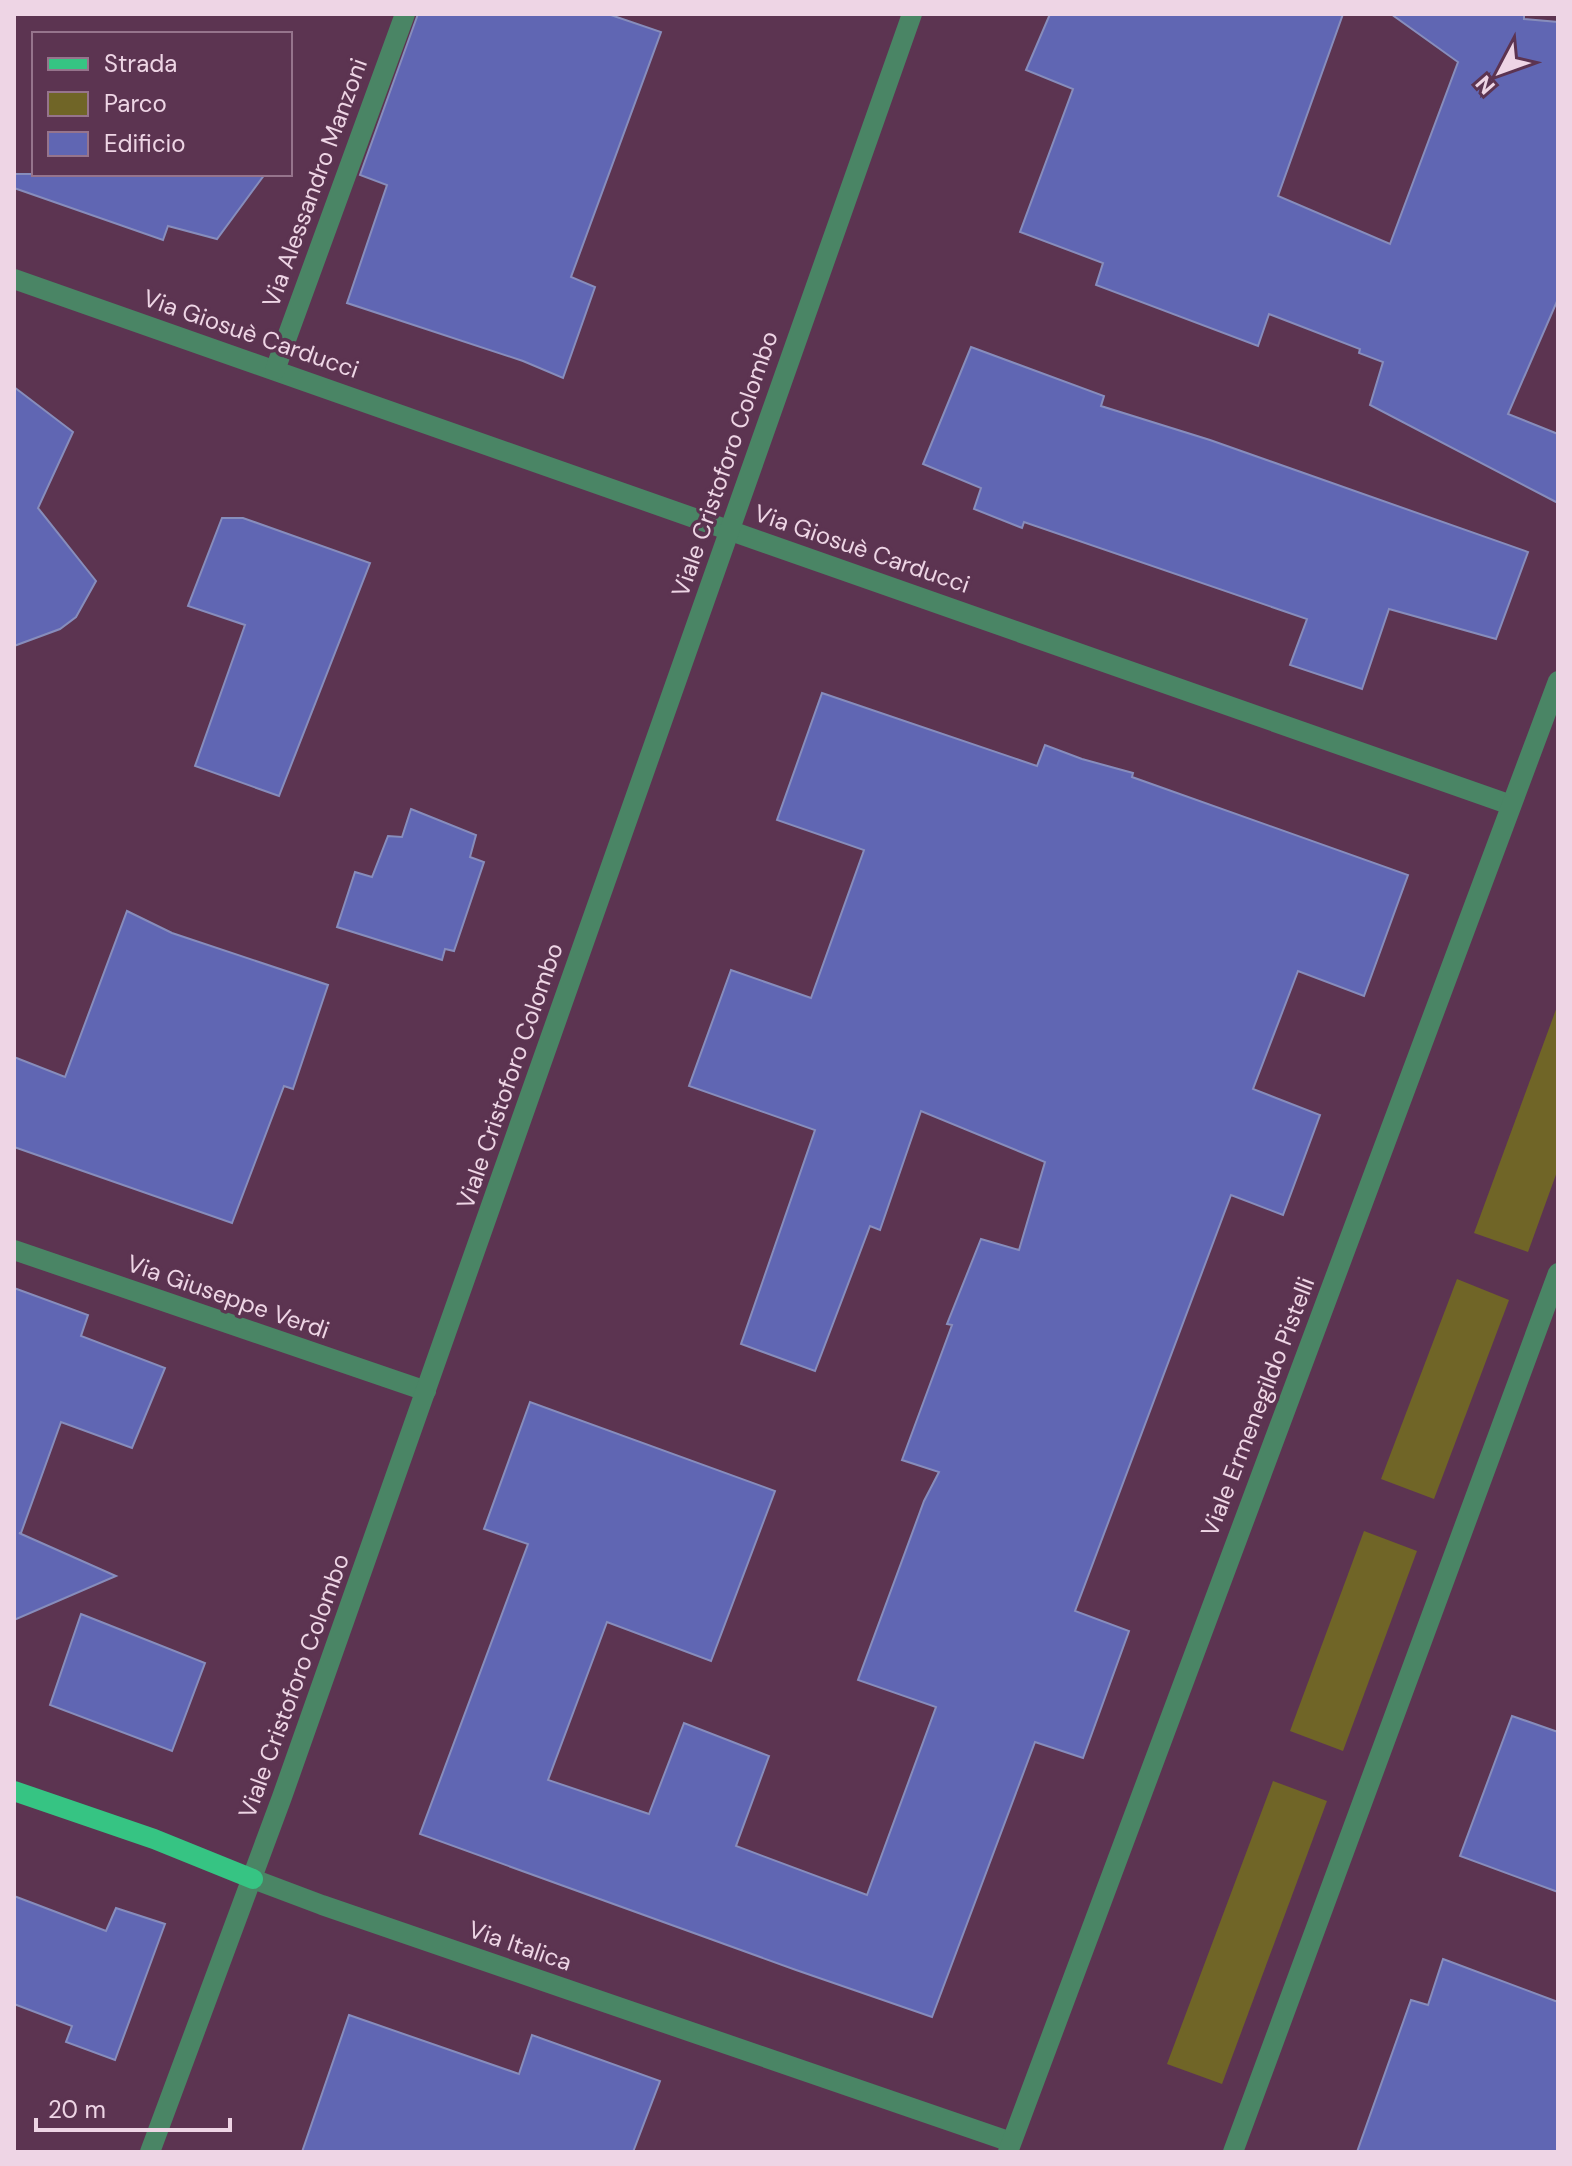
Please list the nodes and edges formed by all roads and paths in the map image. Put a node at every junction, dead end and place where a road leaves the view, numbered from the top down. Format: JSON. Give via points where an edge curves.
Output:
{"nodes":[{"id":1,"x":405,"y":14,"type":"edge"},
{"id":2,"x":912,"y":14,"type":"edge"},
{"id":3,"x":14,"y":279,"type":"edge"},
{"id":4,"x":275,"y":370,"type":"junction"},
{"id":5,"x":730,"y":530,"type":"junction"},
{"id":6,"x":1558,"y":681,"type":"edge"},
{"id":7,"x":1511,"y":805,"type":"junction"},
{"id":8,"x":14,"y":1250,"type":"edge"},
{"id":9,"x":1558,"y":1273,"type":"edge"},
{"id":10,"x":426,"y":1391,"type":"junction"},
{"id":11,"x":14,"y":1791,"type":"edge"},
{"id":12,"x":253,"y":1879,"type":"junction"},
{"id":13,"x":1010,"y":2147,"type":"edge"},
{"id":14,"x":150,"y":2152,"type":"edge"},
{"id":15,"x":1233,"y":2152,"type":"edge"}],
"edges":[{"from":1,"to":4,"type":"street","name":"Via Alessandro Manzoni"},
{"from":2,"to":5,"type":"street","name":"Viale Cristoforo Colombo"},
{"from":3,"to":4,"type":"street","name":"Via Giosuè Carducci"},
{"from":4,"to":5,"type":"street","name":"Via Giosuè Carducci"},
{"from":5,"to":7,"type":"street","name":"Via Giosuè Carducci"},
{"from":5,"to":10,"type":"street","name":"Viale Cristoforo Colombo"},
{"from":6,"to":7,"type":"street","name":"Viale Ermenegildo Pistelli"},
{"from":7,"to":13,"type":"street","name":"Viale Ermenegildo Pistelli"},
{"from":8,"to":10,"type":"street","name":"Via Giuseppe Verdi"},
{"from":9,"to":15,"type":"street"},
{"from":10,"to":12,"type":"street","name":"Viale Cristoforo Colombo"},
{"from":11,"to":12,"type":"main road","name":"Via Italica"},
{"from":12,"to":13,"type":"street","name":"Via Italica"},
{"from":12,"to":14,"type":"street","name":"Viale Cristoforo Colombo"}]}
